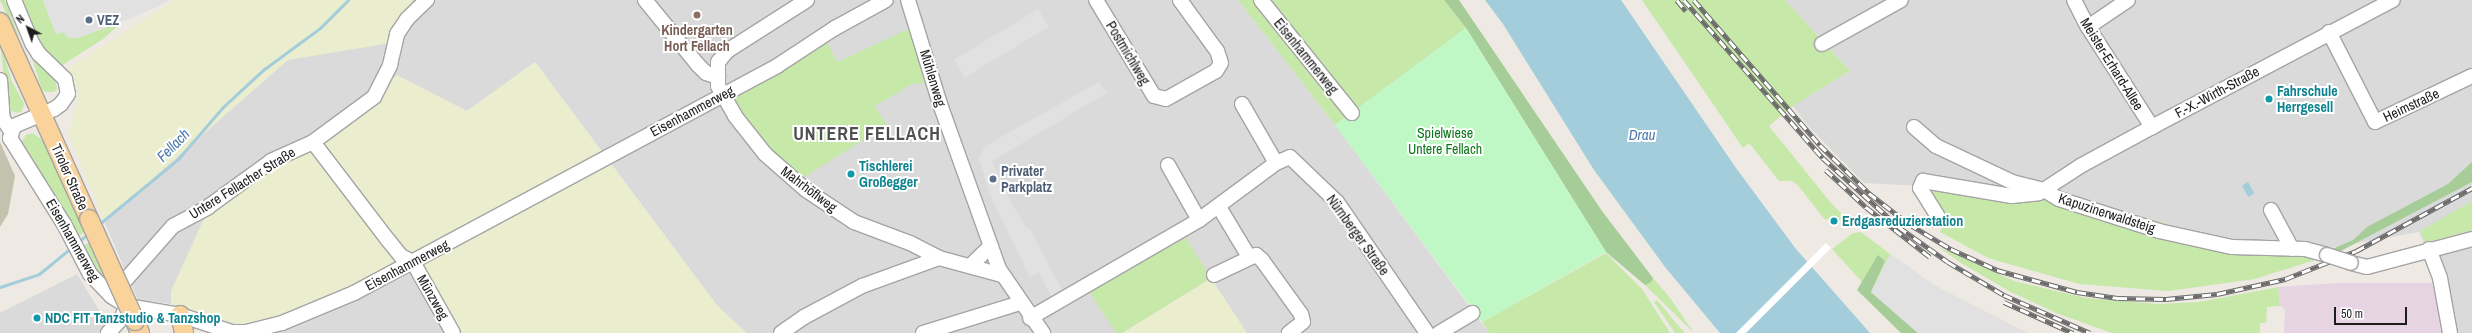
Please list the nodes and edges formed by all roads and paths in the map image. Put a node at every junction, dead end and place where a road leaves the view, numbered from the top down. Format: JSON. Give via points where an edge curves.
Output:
{"nodes":[{"id":1,"x":14,"y":0,"type":"edge"},
{"id":2,"x":426,"y":0,"type":"edge"},
{"id":3,"x":645,"y":0,"type":"edge"},
{"id":4,"x":807,"y":0,"type":"edge"},
{"id":5,"x":886,"y":0,"type":"edge"},
{"id":6,"x":908,"y":0,"type":"edge"},
{"id":7,"x":1096,"y":0,"type":"edge"},
{"id":8,"x":1180,"y":0,"type":"edge"},
{"id":9,"x":1261,"y":0,"type":"edge"},
{"id":10,"x":1901,"y":0,"type":"edge"},
{"id":11,"x":2074,"y":0,"type":"edge"},
{"id":12,"x":2128,"y":0,"type":"edge"},
{"id":13,"x":2393,"y":0,"type":"edge"},
{"id":14,"x":0,"y":22,"type":"edge"},
{"id":15,"x":2088,"y":27,"type":"junction"},
{"id":16,"x":2329,"y":32,"type":"junction"},
{"id":17,"x":1822,"y":44,"type":"dead end"},
{"id":18,"x":2472,"y":76,"type":"edge"},
{"id":19,"x":718,"y":77,"type":"junction"},
{"id":20,"x":0,"y":80,"type":"edge"},
{"id":21,"x":723,"y":94,"type":"junction"},
{"id":22,"x":1242,"y":104,"type":"dead end"},
{"id":23,"x":1352,"y":112,"type":"dead end"},
{"id":24,"x":42,"y":114,"type":"junction"},
{"id":25,"x":1914,"y":127,"type":"dead end"},
{"id":26,"x":2152,"y":127,"type":"junction"},
{"id":27,"x":11,"y":131,"type":"junction"},
{"id":28,"x":313,"y":142,"type":"junction"},
{"id":29,"x":1276,"y":163,"type":"junction"},
{"id":30,"x":1168,"y":164,"type":"dead end"},
{"id":31,"x":2044,"y":190,"type":"junction"},
{"id":32,"x":1219,"y":207,"type":"junction"},
{"id":33,"x":2271,"y":210,"type":"dead end"},
{"id":34,"x":1199,"y":220,"type":"junction"},
{"id":35,"x":1936,"y":220,"type":"dead end"},
{"id":36,"x":2472,"y":239,"type":"edge"},
{"id":37,"x":991,"y":246,"type":"junction"},
{"id":38,"x":2292,"y":249,"type":"junction"},
{"id":39,"x":2428,"y":250,"type":"junction"},
{"id":40,"x":1249,"y":257,"type":"junction"},
{"id":41,"x":939,"y":258,"type":"junction"},
{"id":42,"x":413,"y":262,"type":"junction"},
{"id":43,"x":970,"y":266,"type":"junction"},
{"id":44,"x":1002,"y":275,"type":"junction"},
{"id":45,"x":1214,"y":275,"type":"dead end"},
{"id":46,"x":111,"y":296,"type":"junction"},
{"id":47,"x":1020,"y":303,"type":"junction"},
{"id":48,"x":1472,"y":313,"type":"dead end"},
{"id":49,"x":180,"y":315,"type":"junction"},
{"id":50,"x":1030,"y":318,"type":"junction"},
{"id":51,"x":134,"y":320,"type":"edge"},
{"id":52,"x":108,"y":333,"type":"edge"},
{"id":53,"x":184,"y":333,"type":"edge"},
{"id":54,"x":453,"y":333,"type":"edge"},
{"id":55,"x":781,"y":333,"type":"edge"},
{"id":56,"x":923,"y":333,"type":"edge"},
{"id":57,"x":1043,"y":333,"type":"edge"},
{"id":58,"x":1289,"y":333,"type":"edge"},
{"id":59,"x":1427,"y":333,"type":"edge"},
{"id":60,"x":1439,"y":333,"type":"edge"},
{"id":61,"x":2450,"y":333,"type":"edge"}],
"edges":[{"from":1,"to":24,"type":"street","via":[[39,54],[65,79],[67,85],[68,94],[62,104]]},
{"from":2,"to":28,"type":"street","name":"Untere Fellacher Straße","via":[[407,19],[397,34],[390,64],[374,96]]},
{"from":3,"to":19,"type":"street","via":[[706,73]]},
{"from":4,"to":19,"type":"street","name":"Mahrhöflweg","via":[[726,51],[718,62]]},
{"from":5,"to":21,"type":"street","name":"Eisenhammerweg"},
{"from":6,"to":37,"type":"street","name":"Mühlenweg","via":[[940,104]]},
{"from":7,"to":8,"type":"street","name":"Postmichlweg","via":[[1154,96],[1166,98],[1216,71],[1221,63],[1217,51]]},
{"from":9,"to":23,"type":"street","name":"Eisenhammerweg"},
{"from":10,"to":17,"type":"street"},
{"from":11,"to":15,"type":"street","name":"Meister-Erhard-Allee"},
{"from":12,"to":15,"type":"street"},
{"from":13,"to":16,"type":"street","name":"F.-X.-Wirth-Straße"},
{"from":14,"to":24,"type":"main road","name":"Tiroler Straße"},
{"from":15,"to":26,"type":"street","name":"Meister-Erhard-Allee"},
{"from":16,"to":18,"type":"street","name":"Heimstraße","via":[[2375,122]]},
{"from":16,"to":26,"type":"street","name":"F.-X.-Wirth-Straße"},
{"from":19,"to":21,"type":"street","name":"Mahrhöflweg","via":[[718,86]]},
{"from":20,"to":27,"type":"street","name":"Eisenhammerweg","via":[[3,119]]},
{"from":21,"to":41,"type":"street","name":"Mahrhöflweg","via":[[735,116],[765,154],[806,190],[854,222],[910,243]]},
{"from":21,"to":42,"type":"street","name":"Eisenhammerweg"},
{"from":22,"to":29,"type":"street"},
{"from":24,"to":27,"type":"street","via":[[19,122]]},
{"from":24,"to":51,"type":"main road","name":"Tiroler Straße","bridge":true},
{"from":25,"to":31,"type":"street","name":"Kapuzinerwaldsteig","via":[[1936,146],[1961,160],[2012,182]]},
{"from":26,"to":31,"type":"street","name":"F.-X.-Wirth-Straße","via":[[2082,165]]},
{"from":27,"to":46,"type":"street","name":"Eisenhammerweg","via":[[10,138],[17,152],[73,239],[90,274]]},
{"from":28,"to":42,"type":"street","via":[[388,240],[402,256]]},
{"from":28,"to":46,"type":"street","name":"Untere Fellacher Straße","via":[[271,161],[208,208],[173,226]]},
{"from":29,"to":32,"type":"street","name":"Nürnberger Straße"},
{"from":29,"to":59,"type":"street","name":"Nürnberger Straße","via":[[1290,157],[1337,202]]},
{"from":30,"to":34,"type":"street"},
{"from":31,"to":35,"type":"street","name":"F.-X.-Wirth-Straße","via":[[2034,194],[2012,196],[1923,181],[1920,188],[1937,215]]},
{"from":31,"to":38,"type":"street","name":"Kapuzinerwaldsteig","via":[[2059,199],[2159,231],[2232,247]]},
{"from":32,"to":34,"type":"street","name":"Nürnberger Straße"},
{"from":32,"to":40,"type":"street"},
{"from":33,"to":38,"type":"street"},
{"from":34,"to":50,"type":"street"},
{"from":36,"to":39,"type":"street","name":"Kapuzinerwaldsteig"},
{"from":37,"to":43,"type":"street"},
{"from":37,"to":44,"type":"street","name":"Mühlenweg"},
{"from":38,"to":39,"type":"street","name":"Kapuzinerwaldsteig","bridge":true,"via":[[2305,249],[2367,267]]},
{"from":39,"to":61,"type":"street","via":[[2440,278]]},
{"from":40,"to":45,"type":"street"},
{"from":40,"to":58,"type":"street","via":[[1256,255],[1262,260],[1301,314],[1303,322]]},
{"from":41,"to":43,"type":"street","name":"Mahrhöflweg"},
{"from":41,"to":55,"type":"street","via":[[862,286],[804,317]]},
{"from":42,"to":49,"type":"street","name":"Eisenhammerweg","via":[[354,293],[282,323],[246,332],[232,332]]},
{"from":42,"to":54,"type":"street","name":"Münzweg"},
{"from":43,"to":44,"type":"street","name":"Mahrhöflweg"},
{"from":44,"to":47,"type":"street","name":"Mühlenweg"},
{"from":46,"to":51,"type":"street","name":"Eisenhammerweg"},
{"from":47,"to":50,"type":"street","name":"Mühlenweg"},
{"from":47,"to":56,"type":"street"},
{"from":48,"to":60,"type":"street"},
{"from":49,"to":51,"type":"street","name":"Eisenhammerweg"},
{"from":49,"to":53,"type":"main road"},
{"from":50,"to":57,"type":"street","name":"Mühlenweg"},
{"from":51,"to":52,"type":"street","via":[[121,319]]}]}
